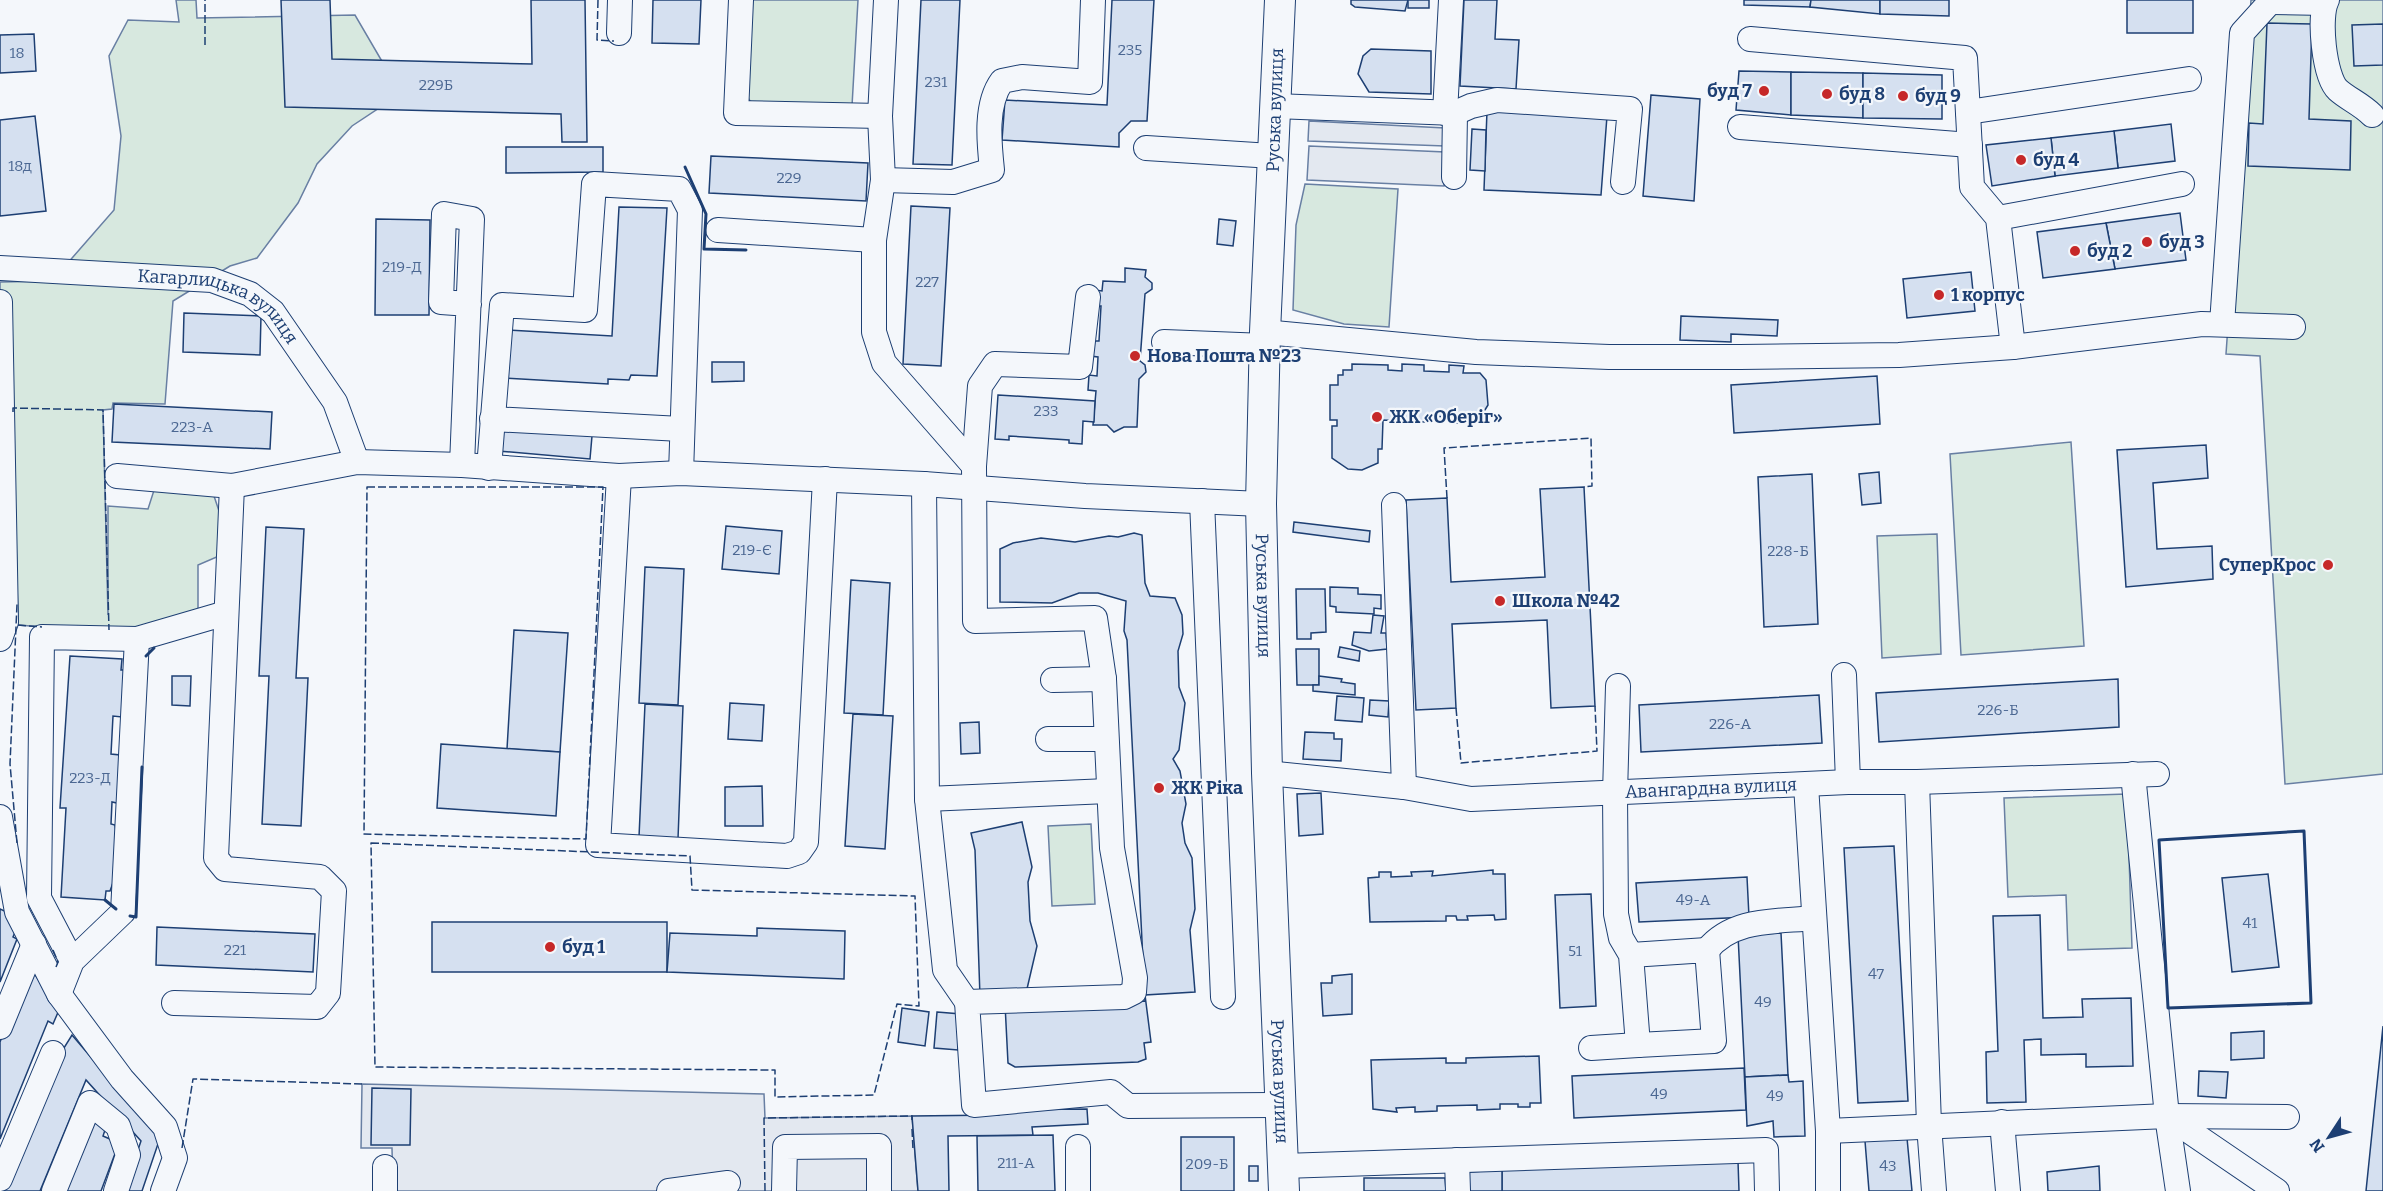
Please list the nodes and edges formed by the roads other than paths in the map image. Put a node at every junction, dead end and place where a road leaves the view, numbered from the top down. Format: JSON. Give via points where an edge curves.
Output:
{"nodes":[{"id":1,"x":620,"y":0,"type":"edge"},
{"id":2,"x":741,"y":0,"type":"edge"},
{"id":3,"x":886,"y":0,"type":"edge"},
{"id":4,"x":1093,"y":0,"type":"edge"},
{"id":5,"x":1280,"y":0,"type":"edge"},
{"id":6,"x":1451,"y":0,"type":"edge"},
{"id":7,"x":2272,"y":1,"type":"edge"},
{"id":8,"x":2326,"y":2,"type":"edge"},
{"id":9,"x":619,"y":33,"type":"dead end"},
{"id":10,"x":1750,"y":39,"type":"dead end"},
{"id":11,"x":2188,"y":79,"type":"dead end"},
{"id":12,"x":1275,"y":106,"type":"junction"},
{"id":13,"x":1968,"y":112,"type":"junction"},
{"id":14,"x":1450,"y":113,"type":"junction"},
{"id":15,"x":2372,"y":115,"type":"dead end"},
{"id":16,"x":880,"y":116,"type":"junction"},
{"id":17,"x":1740,"y":127,"type":"dead end"},
{"id":18,"x":1970,"y":145,"type":"junction"},
{"id":19,"x":1146,"y":147,"type":"dead end"},
{"id":20,"x":1273,"y":156,"type":"junction"},
{"id":21,"x":1454,"y":177,"type":"dead end"},
{"id":22,"x":884,"y":180,"type":"junction"},
{"id":23,"x":1623,"y":182,"type":"dead end"},
{"id":24,"x":2182,"y":184,"type":"dead end"},
{"id":25,"x":1998,"y":218,"type":"junction"},
{"id":26,"x":718,"y":230,"type":"dead end"},
{"id":27,"x":874,"y":240,"type":"junction"},
{"id":28,"x":0,"y":268,"type":"edge"},
{"id":29,"x":1088,"y":297,"type":"dead end"},
{"id":30,"x":0,"y":302,"type":"edge"},
{"id":31,"x":469,"y":304,"type":"dead end"},
{"id":32,"x":2222,"y":324,"type":"junction"},
{"id":33,"x":2293,"y":327,"type":"dead end"},
{"id":34,"x":1265,"y":339,"type":"junction"},
{"id":35,"x":1164,"y":342,"type":"dead end"},
{"id":36,"x":2013,"y":347,"type":"junction"},
{"id":37,"x":492,"y":419,"type":"junction"},
{"id":38,"x":681,"y":429,"type":"junction"},
{"id":39,"x":357,"y":462,"type":"junction"},
{"id":40,"x":462,"y":465,"type":"junction"},
{"id":41,"x":489,"y":468,"type":"junction"},
{"id":42,"x":681,"y":474,"type":"junction"},
{"id":43,"x":117,"y":476,"type":"dead end"},
{"id":44,"x":619,"y":476,"type":"junction"},
{"id":45,"x":974,"y":477,"type":"junction"},
{"id":46,"x":825,"y":479,"type":"junction"},
{"id":47,"x":924,"y":484,"type":"junction"},
{"id":48,"x":232,"y":486,"type":"junction"},
{"id":49,"x":1202,"y":501,"type":"junction"},
{"id":50,"x":1261,"y":504,"type":"junction"},
{"id":51,"x":1394,"y":505,"type":"dead end"},
{"id":52,"x":226,"y":613,"type":"junction"},
{"id":53,"x":0,"y":639,"type":"edge"},
{"id":54,"x":137,"y":639,"type":"junction"},
{"id":55,"x":1844,"y":675,"type":"dead end"},
{"id":56,"x":1104,"y":679,"type":"junction"},
{"id":57,"x":1053,"y":680,"type":"dead end"},
{"id":58,"x":1618,"y":686,"type":"dead end"},
{"id":59,"x":1048,"y":739,"type":"dead end"},
{"id":60,"x":1106,"y":739,"type":"junction"},
{"id":61,"x":1267,"y":773,"type":"junction"},
{"id":62,"x":1848,"y":782,"type":"junction"},
{"id":63,"x":1917,"y":783,"type":"junction"},
{"id":64,"x":1806,"y":785,"type":"junction"},
{"id":65,"x":1404,"y":786,"type":"junction"},
{"id":66,"x":1108,"y":791,"type":"junction"},
{"id":67,"x":1615,"y":794,"type":"junction"},
{"id":68,"x":927,"y":799,"type":"junction"},
{"id":69,"x":0,"y":817,"type":"edge"},
{"id":70,"x":8,"y":892,"type":"edge"},
{"id":71,"x":1814,"y":918,"type":"junction"},
{"id":72,"x":34,"y":944,"type":"junction"},
{"id":73,"x":1707,"y":950,"type":"junction"},
{"id":74,"x":1631,"y":955,"type":"junction"},
{"id":75,"x":72,"y":961,"type":"junction"},
{"id":76,"x":59,"y":994,"type":"junction"},
{"id":77,"x":1223,"y":997,"type":"dead end"},
{"id":78,"x":967,"y":1002,"type":"junction"},
{"id":79,"x":174,"y":1003,"type":"dead end"},
{"id":80,"x":0,"y":1027,"type":"edge"},
{"id":81,"x":1638,"y":1045,"type":"junction"},
{"id":82,"x":1591,"y":1048,"type":"dead end"},
{"id":83,"x":53,"y":1053,"type":"dead end"},
{"id":84,"x":1281,"y":1105,"type":"junction"},
{"id":85,"x":2167,"y":1116,"type":"junction"},
{"id":86,"x":2288,"y":1118,"type":"dead end"},
{"id":87,"x":2002,"y":1122,"type":"junction"},
{"id":88,"x":1929,"y":1125,"type":"junction"},
{"id":89,"x":1828,"y":1131,"type":"junction"},
{"id":90,"x":1078,"y":1148,"type":"dead end"},
{"id":91,"x":1457,"y":1160,"type":"junction"},
{"id":92,"x":1284,"y":1178,"type":"edge"},
{"id":93,"x":0,"y":1179,"type":"edge"},
{"id":94,"x":728,"y":1183,"type":"dead end"},
{"id":95,"x":54,"y":1191,"type":"edge"},
{"id":96,"x":116,"y":1191,"type":"edge"},
{"id":97,"x":163,"y":1191,"type":"edge"},
{"id":98,"x":669,"y":1191,"type":"edge"},
{"id":99,"x":784,"y":1191,"type":"edge"},
{"id":100,"x":879,"y":1191,"type":"edge"},
{"id":101,"x":1078,"y":1191,"type":"edge"},
{"id":102,"x":1458,"y":1191,"type":"edge"},
{"id":103,"x":1767,"y":1191,"type":"edge"},
{"id":104,"x":1828,"y":1191,"type":"edge"},
{"id":105,"x":1934,"y":1191,"type":"edge"},
{"id":106,"x":2008,"y":1191,"type":"edge"},
{"id":107,"x":2178,"y":1191,"type":"edge"},
{"id":108,"x":2277,"y":1191,"type":"edge"}],
"edges":[{"from":1,"to":9,"type":"street"},
{"from":2,"to":16,"type":"street","via":[[736,113]]},
{"from":3,"to":16,"type":"street"},
{"from":4,"to":22,"type":"street","via":[[1090,82],[1022,77],[1002,81],[993,93],[989,144],[992,170],[952,182]]},
{"from":5,"to":12,"type":"main road","name":"Руська вулиця"},
{"from":6,"to":14,"type":"street"},
{"from":7,"to":8,"type":"street"},
{"from":7,"to":32,"type":"street","via":[[2242,33]]},
{"from":8,"to":15,"type":"street","via":[[2324,63],[2336,89]]},
{"from":10,"to":13,"type":"street","via":[[1965,58]]},
{"from":11,"to":13,"type":"street"},
{"from":12,"to":14,"type":"street"},
{"from":12,"to":20,"type":"main road","name":"Руська вулиця"},
{"from":13,"to":18,"type":"street"},
{"from":14,"to":21,"type":"street"},
{"from":14,"to":23,"type":"street","via":[[1497,100],[1630,109]]},
{"from":16,"to":22,"type":"street"},
{"from":17,"to":18,"type":"street"},
{"from":18,"to":25,"type":"street","via":[[1972,187]]},
{"from":19,"to":20,"type":"street"},
{"from":20,"to":34,"type":"main road","name":"Руська вулиця"},
{"from":22,"to":27,"type":"street"},
{"from":24,"to":25,"type":"street"},
{"from":25,"to":36,"type":"street"},
{"from":26,"to":27,"type":"street"},
{"from":27,"to":45,"type":"street","via":[[874,332],[884,363]]},
{"from":28,"to":39,"type":"street","name":"Кагарлицька вулиця","via":[[212,280],[250,294],[273,312],[335,402]]},
{"from":29,"to":45,"type":"street","via":[[1080,367],[995,364],[980,386]]},
{"from":30,"to":53,"type":"street","via":[[6,622]]},
{"from":31,"to":40,"type":"street"},
{"from":32,"to":33,"type":"street"},
{"from":32,"to":36,"type":"street"},
{"from":34,"to":35,"type":"street"},
{"from":34,"to":36,"type":"street","via":[[1609,357],[1899,355]]},
{"from":34,"to":50,"type":"main road","name":"Руська вулиця"},
{"from":37,"to":38,"type":"street"},
{"from":37,"to":38,"type":"street","via":[[502,306],[585,310],[594,184],[679,189],[690,210]]},
{"from":37,"to":41,"type":"street"},
{"from":38,"to":42,"type":"street"},
{"from":39,"to":40,"type":"street"},
{"from":39,"to":48,"type":"street"},
{"from":40,"to":41,"type":"street"},
{"from":41,"to":44,"type":"street"},
{"from":42,"to":44,"type":"street"},
{"from":42,"to":46,"type":"street"},
{"from":43,"to":48,"type":"street"},
{"from":44,"to":46,"type":"street","via":[[598,845],[787,856],[799,852],[806,842]]},
{"from":45,"to":47,"type":"street"},
{"from":45,"to":49,"type":"street"},
{"from":45,"to":56,"type":"street","via":[[975,621],[1095,618]]},
{"from":46,"to":47,"type":"street"},
{"from":47,"to":68,"type":"street"},
{"from":48,"to":52,"type":"street"},
{"from":49,"to":50,"type":"street"},
{"from":49,"to":77,"type":"street"},
{"from":50,"to":61,"type":"main road","name":"Руська вулиця"},
{"from":51,"to":65,"type":"street"},
{"from":52,"to":54,"type":"street"},
{"from":52,"to":79,"type":"street","via":[[216,858],[225,869],[320,877],[334,891],[328,993],[317,1007]]},
{"from":54,"to":75,"type":"street","via":[[123,912]]},
{"from":54,"to":75,"type":"street","via":[[42,637],[39,898]]},
{"from":55,"to":62,"type":"street"},
{"from":56,"to":57,"type":"street"},
{"from":56,"to":60,"type":"street"},
{"from":58,"to":67,"type":"street"},
{"from":59,"to":60,"type":"street"},
{"from":60,"to":66,"type":"street"},
{"from":61,"to":65,"type":"street","name":"Авангардна вулиця"},
{"from":61,"to":84,"type":"main road","name":"Руська вулиця"},
{"from":62,"to":63,"type":"street","name":"Авангардна вулиця"},
{"from":62,"to":64,"type":"street","name":"Авангардна вулиця"},
{"from":63,"to":85,"type":"street","name":"Авангардна вулиця","via":[[2145,774]]},
{"from":63,"to":88,"type":"street"},
{"from":64,"to":67,"type":"street","name":"Авангардна вулиця"},
{"from":64,"to":71,"type":"street"},
{"from":65,"to":67,"type":"street","name":"Авангардна вулиця","via":[[1472,799]]},
{"from":66,"to":68,"type":"street"},
{"from":66,"to":78,"type":"street","via":[[1112,848],[1135,978],[1134,992],[1124,996]]},
{"from":67,"to":74,"type":"street","via":[[1616,914],[1621,938]]},
{"from":68,"to":78,"type":"street","via":[[945,969]]},
{"from":69,"to":70,"type":"street"},
{"from":70,"to":72,"type":"street"},
{"from":71,"to":73,"type":"street","via":[[1735,927],[1718,937]]},
{"from":71,"to":89,"type":"street"},
{"from":72,"to":76,"type":"street"},
{"from":72,"to":80,"type":"street"},
{"from":73,"to":74,"type":"street"},
{"from":73,"to":81,"type":"street","via":[[1714,1041]]},
{"from":74,"to":81,"type":"street"},
{"from":75,"to":76,"type":"street"},
{"from":76,"to":97,"type":"street","via":[[122,1078],[165,1127],[175,1158]]},
{"from":78,"to":84,"type":"street","via":[[974,1105],[1111,1092],[1128,1106]]},
{"from":81,"to":82,"type":"street"},
{"from":83,"to":93,"type":"street"},
{"from":84,"to":92,"type":"main road","name":"Руська вулиця"},
{"from":85,"to":86,"type":"street"},
{"from":85,"to":87,"type":"street"},
{"from":85,"to":107,"type":"street"},
{"from":85,"to":108,"type":"street"},
{"from":87,"to":88,"type":"street"},
{"from":87,"to":106,"type":"street"},
{"from":88,"to":89,"type":"street"},
{"from":88,"to":105,"type":"street"},
{"from":89,"to":104,"type":"street"},
{"from":90,"to":101,"type":"street"},
{"from":91,"to":92,"type":"street"},
{"from":91,"to":102,"type":"street"},
{"from":91,"to":103,"type":"street","via":[[1766,1150]]},
{"from":94,"to":98,"type":"street"},
{"from":95,"to":96,"type":"street","via":[[90,1104],[118,1126],[128,1155]]},
{"from":99,"to":100,"type":"street","via":[[785,1147],[879,1146]]}]}
